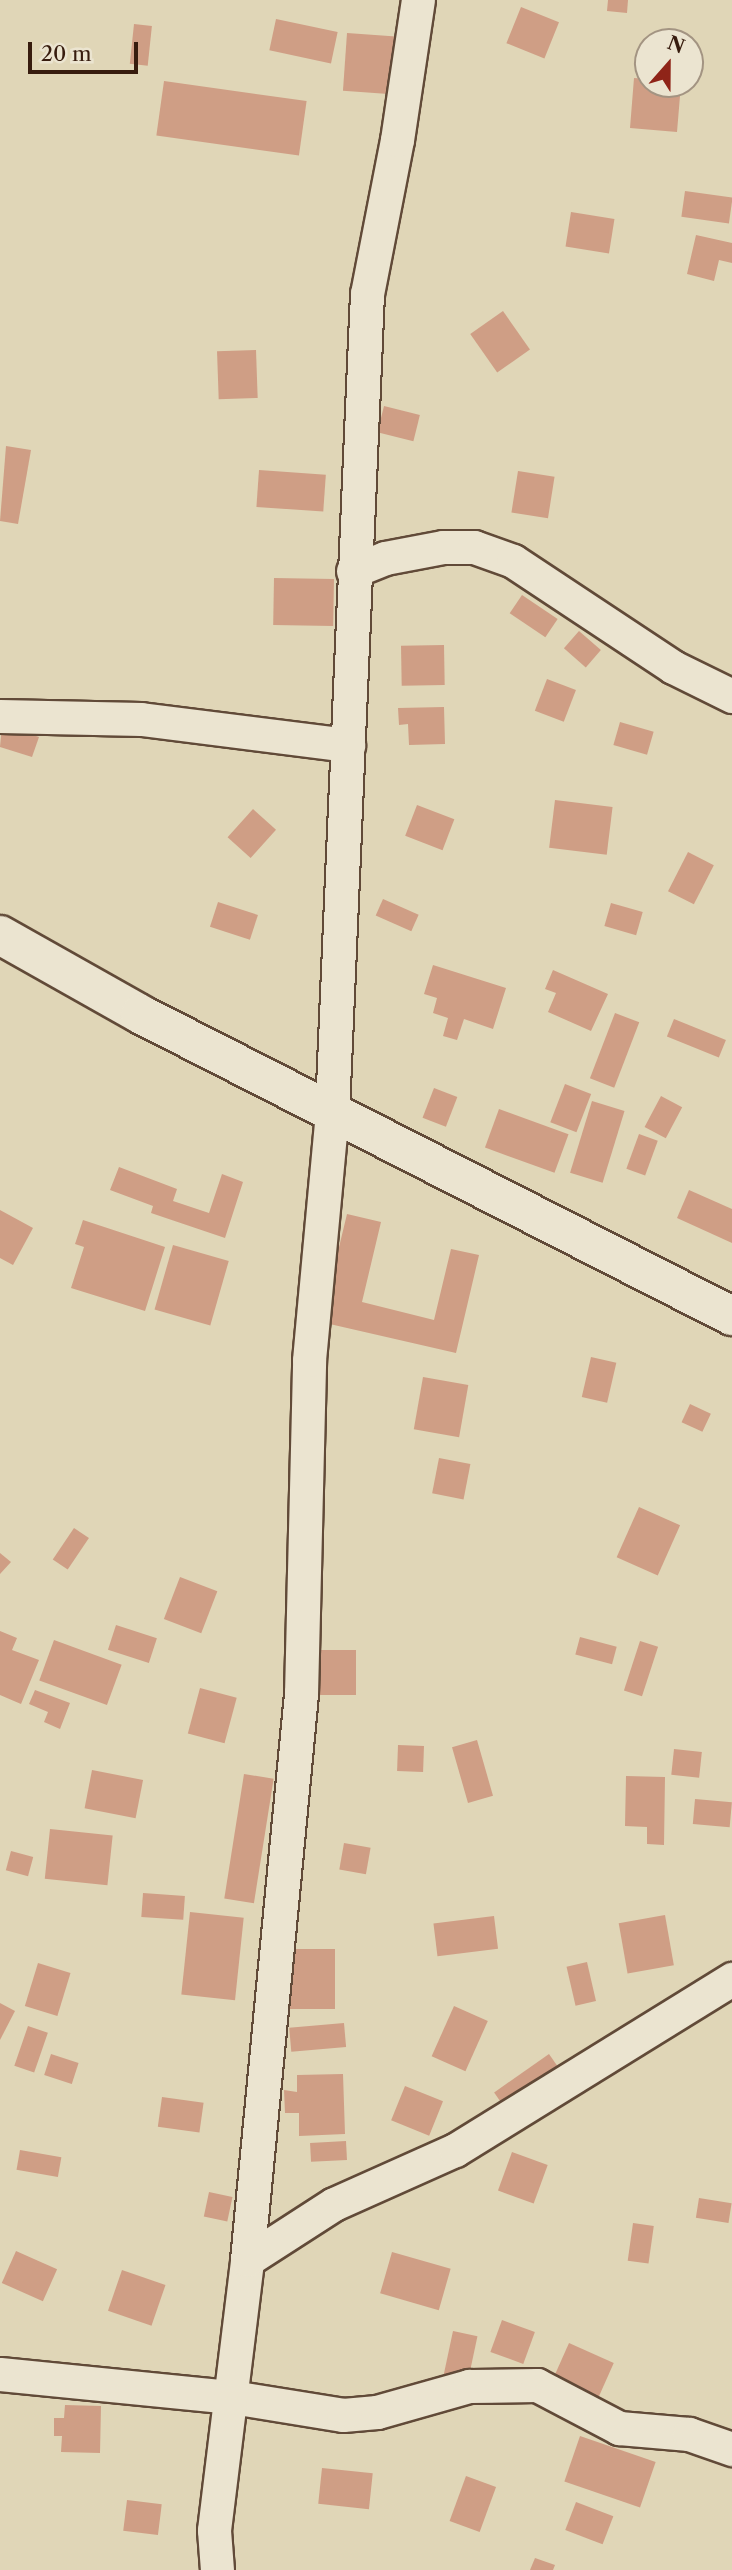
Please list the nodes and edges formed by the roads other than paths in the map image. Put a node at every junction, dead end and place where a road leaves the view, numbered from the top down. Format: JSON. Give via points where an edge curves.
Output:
{"nodes":[{"id":1,"x":418,"y":0,"type":"edge"},
{"id":2,"x":353,"y":571,"type":"junction"},
{"id":3,"x":732,"y":696,"type":"edge"},
{"id":4,"x":0,"y":716,"type":"edge"},
{"id":5,"x":348,"y":745,"type":"junction"},
{"id":6,"x":0,"y":935,"type":"edge"},
{"id":7,"x":332,"y":1111,"type":"junction"},
{"id":8,"x":732,"y":1316,"type":"edge"},
{"id":9,"x":732,"y":1979,"type":"edge"},
{"id":10,"x":247,"y":2260,"type":"junction"},
{"id":11,"x":0,"y":2374,"type":"edge"},
{"id":12,"x":232,"y":2397,"type":"junction"},
{"id":13,"x":732,"y":2449,"type":"edge"},
{"id":14,"x":217,"y":2570,"type":"edge"}],
"edges":[{"from":1,"to":2,"type":"street","via":[[367,294]]},
{"from":2,"to":3,"type":"street","via":[[385,558],[443,547],[474,547],[513,561],[673,667]]},
{"from":2,"to":5,"type":"street"},
{"from":4,"to":5,"type":"street","via":[[141,719]]},
{"from":5,"to":7,"type":"street"},
{"from":6,"to":7,"type":"street","via":[[140,1014]]},
{"from":7,"to":8,"type":"street"},
{"from":7,"to":10,"type":"street","via":[[309,1360],[301,1694]]},
{"from":9,"to":10,"type":"street","via":[[455,2150],[334,2204]]},
{"from":10,"to":12,"type":"street"},
{"from":11,"to":12,"type":"street"},
{"from":12,"to":13,"type":"street","via":[[343,2415],[377,2412],[461,2388],[537,2385],[619,2428],[689,2434]]},
{"from":12,"to":14,"type":"street","via":[[214,2530]]}]}
